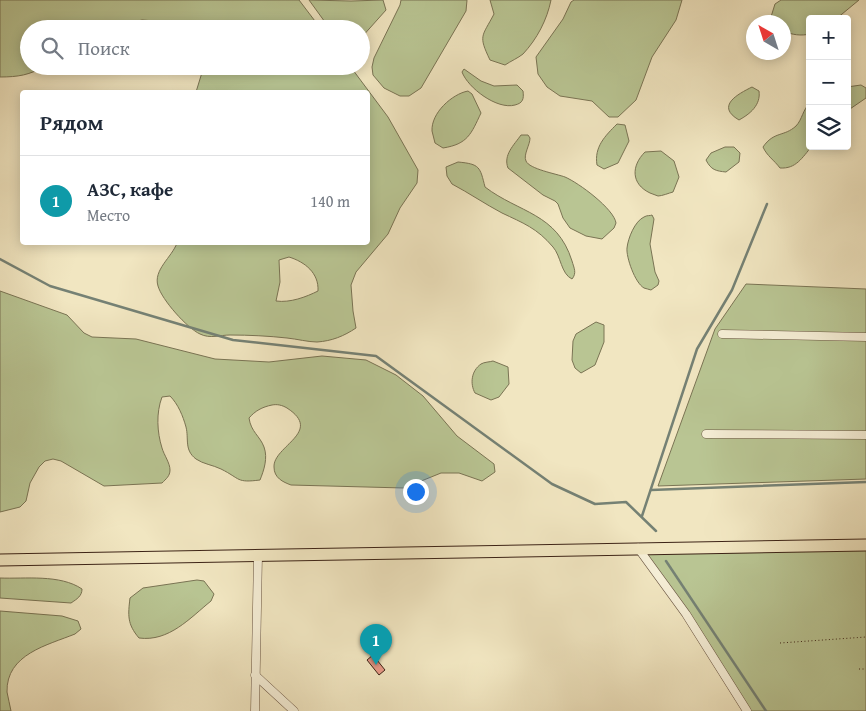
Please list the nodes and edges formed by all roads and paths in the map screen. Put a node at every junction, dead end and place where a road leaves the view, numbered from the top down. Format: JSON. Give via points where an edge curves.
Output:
{"nodes":[{"id":1,"x":722,"y":334,"type":"dead end"},
{"id":2,"x":866,"y":337,"type":"edge"},
{"id":3,"x":706,"y":434,"type":"dead end"},
{"id":4,"x":866,"y":435,"type":"edge"},
{"id":5,"x":866,"y":545,"type":"edge"},
{"id":6,"x":638,"y":548,"type":"junction"},
{"id":7,"x":258,"y":555,"type":"junction"},
{"id":8,"x":0,"y":560,"type":"edge"},
{"id":9,"x":866,"y":637,"type":"edge"},
{"id":10,"x":780,"y":643,"type":"dead end"},
{"id":11,"x":859,"y":669,"type":"dead end"},
{"id":12,"x":866,"y":669,"type":"edge"},
{"id":13,"x":255,"y":675,"type":"junction"},
{"id":14,"x":255,"y":711,"type":"edge"},
{"id":15,"x":294,"y":711,"type":"edge"},
{"id":16,"x":746,"y":711,"type":"edge"}],
"edges":[{"from":1,"to":2,"type":"street"},
{"from":3,"to":4,"type":"street"},
{"from":5,"to":6,"type":"highway"},
{"from":6,"to":7,"type":"highway"},
{"from":6,"to":16,"type":"street","via":[[686,614]]},
{"from":7,"to":8,"type":"highway"},
{"from":7,"to":13,"type":"street"},
{"from":9,"to":10,"type":"path"},
{"from":11,"to":12,"type":"path"},
{"from":13,"to":14,"type":"street"},
{"from":13,"to":15,"type":"street"}]}
